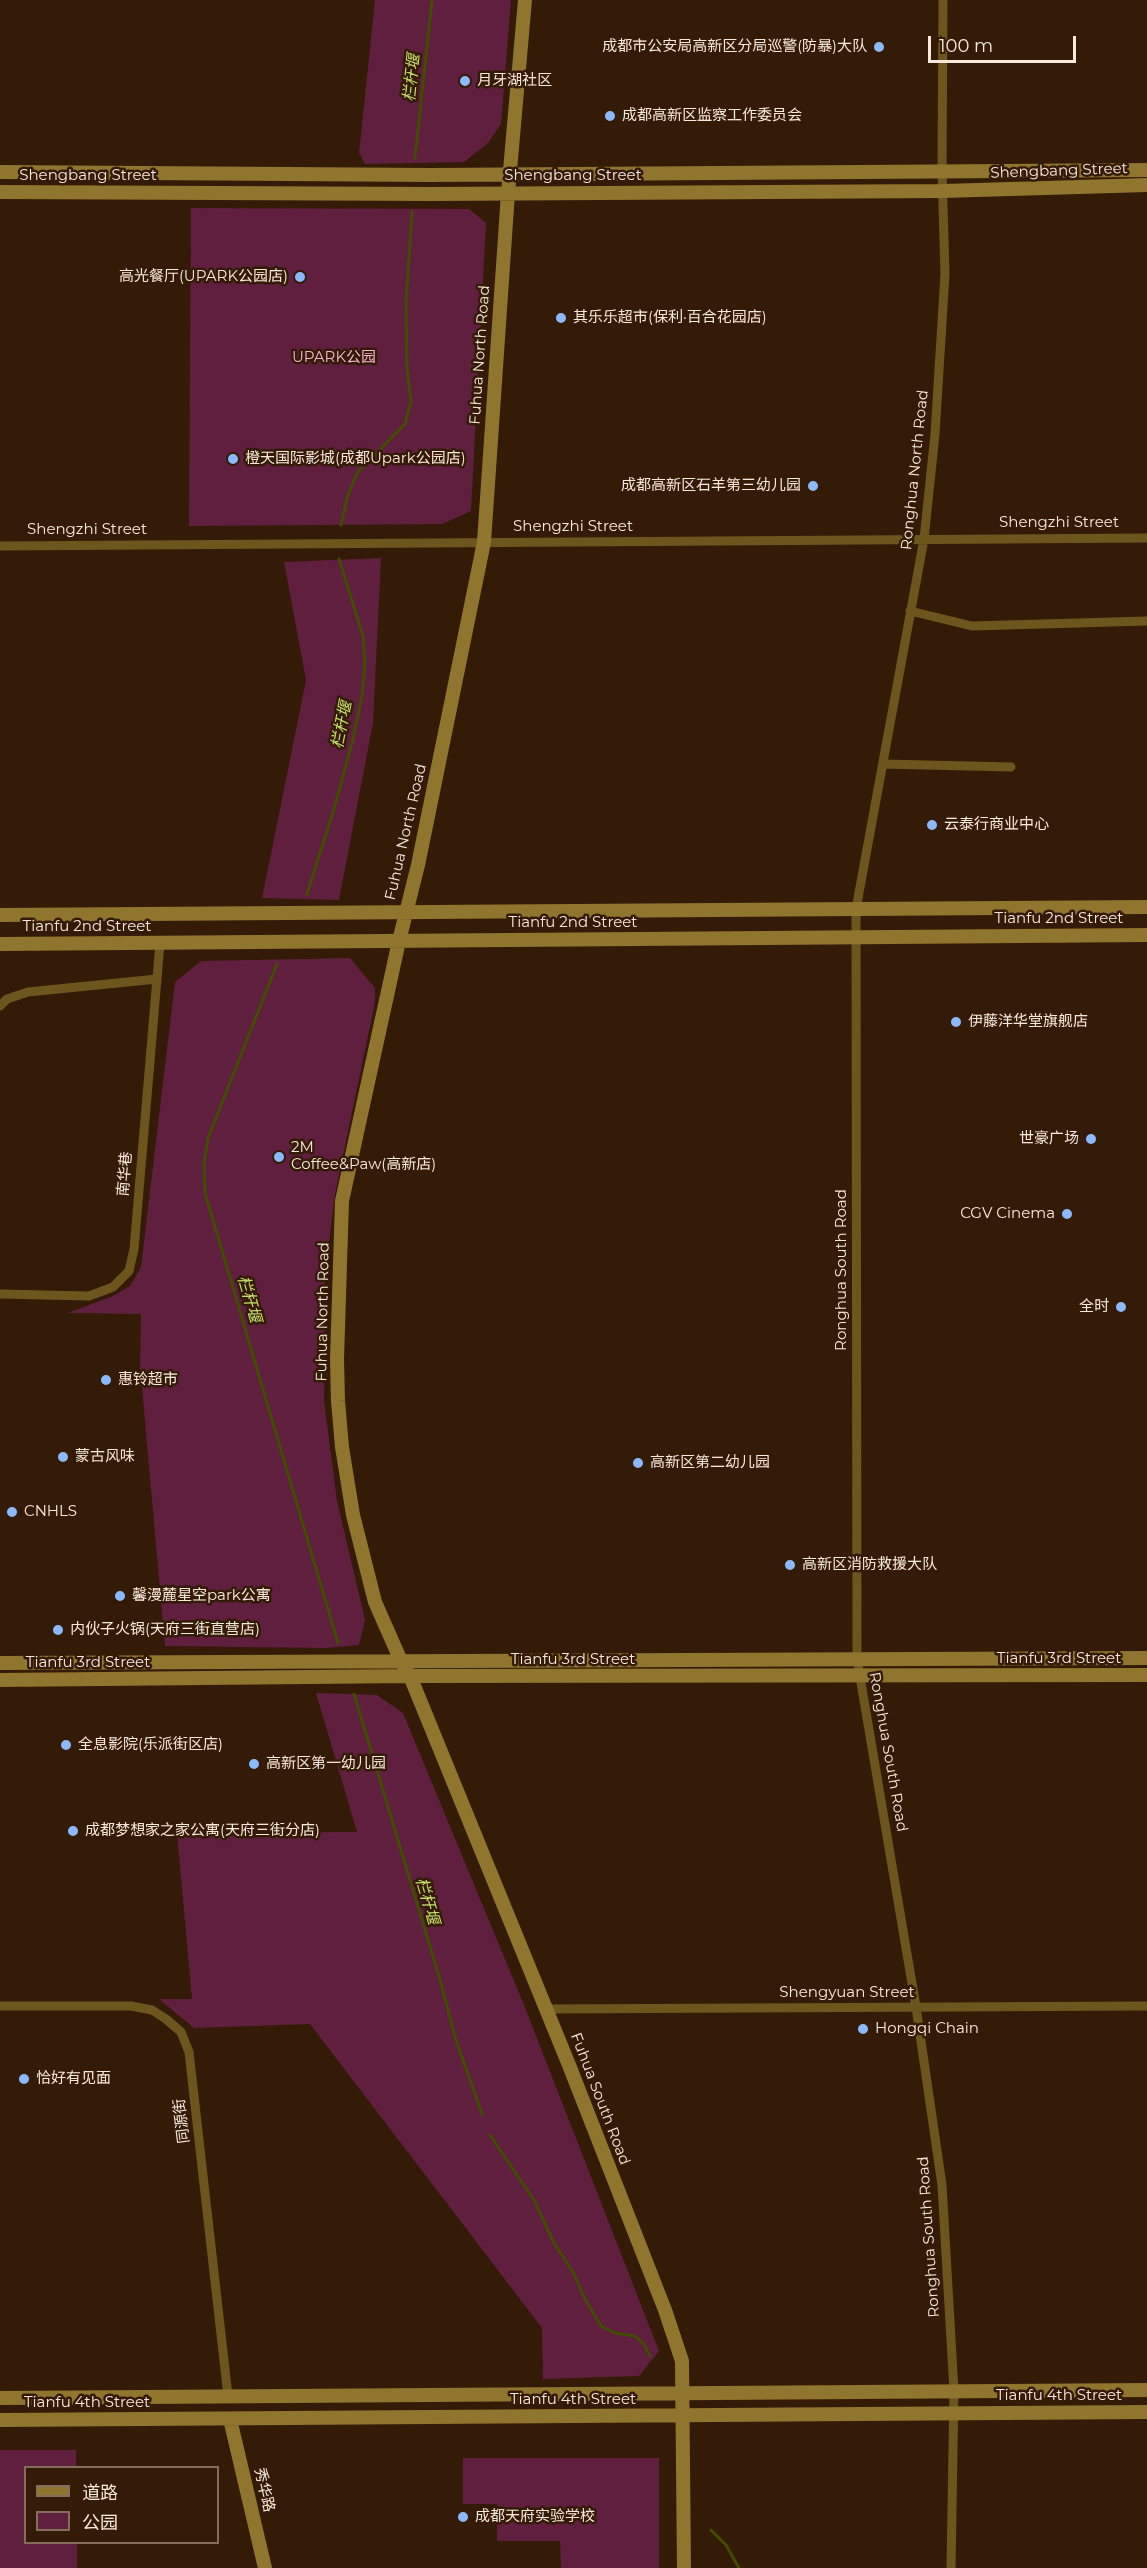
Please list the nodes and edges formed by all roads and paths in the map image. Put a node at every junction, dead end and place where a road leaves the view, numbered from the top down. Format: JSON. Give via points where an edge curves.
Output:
{"nodes":[{"id":1,"x":525,"y":0,"type":"edge"},
{"id":2,"x":943,"y":0,"type":"edge"},
{"id":3,"x":1147,"y":170,"type":"edge"},
{"id":4,"x":942,"y":171,"type":"junction"},
{"id":5,"x":0,"y":172,"type":"edge"},
{"id":6,"x":510,"y":173,"type":"junction"},
{"id":7,"x":1147,"y":185,"type":"edge"},
{"id":8,"x":943,"y":191,"type":"junction"},
{"id":9,"x":0,"y":192,"type":"edge"},
{"id":10,"x":508,"y":193,"type":"junction"},
{"id":11,"x":1147,"y":538,"type":"edge"},
{"id":12,"x":924,"y":539,"type":"junction"},
{"id":13,"x":484,"y":542,"type":"junction"},
{"id":14,"x":0,"y":546,"type":"edge"},
{"id":15,"x":910,"y":611,"type":"junction"},
{"id":16,"x":1147,"y":621,"type":"edge"},
{"id":17,"x":883,"y":764,"type":"junction"},
{"id":18,"x":1011,"y":767,"type":"dead end"},
{"id":19,"x":1147,"y":907,"type":"edge"},
{"id":20,"x":856,"y":909,"type":"junction"},
{"id":21,"x":405,"y":912,"type":"junction"},
{"id":22,"x":0,"y":915,"type":"edge"},
{"id":23,"x":1147,"y":935,"type":"edge"},
{"id":24,"x":857,"y":937,"type":"junction"},
{"id":25,"x":399,"y":941,"type":"junction"},
{"id":26,"x":160,"y":943,"type":"junction"},
{"id":27,"x":0,"y":944,"type":"edge"},
{"id":28,"x":157,"y":979,"type":"junction"},
{"id":29,"x":0,"y":1006,"type":"edge"},
{"id":30,"x":0,"y":1294,"type":"edge"},
{"id":31,"x":1147,"y":1658,"type":"edge"},
{"id":32,"x":857,"y":1659,"type":"junction"},
{"id":33,"x":401,"y":1661,"type":"junction"},
{"id":34,"x":0,"y":1663,"type":"edge"},
{"id":35,"x":1147,"y":1675,"type":"edge"},
{"id":36,"x":410,"y":1676,"type":"junction"},
{"id":37,"x":859,"y":1676,"type":"junction"},
{"id":38,"x":0,"y":1680,"type":"edge"},
{"id":39,"x":0,"y":2006,"type":"edge"},
{"id":40,"x":1147,"y":2006,"type":"edge"},
{"id":41,"x":916,"y":2007,"type":"junction"},
{"id":42,"x":547,"y":2009,"type":"junction"},
{"id":43,"x":1147,"y":2390,"type":"edge"},
{"id":44,"x":954,"y":2391,"type":"junction"},
{"id":45,"x":683,"y":2393,"type":"junction"},
{"id":46,"x":228,"y":2396,"type":"junction"},
{"id":47,"x":0,"y":2398,"type":"edge"},
{"id":48,"x":1147,"y":2412,"type":"edge"},
{"id":49,"x":954,"y":2413,"type":"junction"},
{"id":50,"x":684,"y":2415,"type":"junction"},
{"id":51,"x":230,"y":2419,"type":"junction"},
{"id":52,"x":0,"y":2420,"type":"edge"},
{"id":53,"x":265,"y":2568,"type":"edge"},
{"id":54,"x":684,"y":2568,"type":"edge"},
{"id":55,"x":951,"y":2568,"type":"edge"}],
"edges":[{"from":1,"to":6,"type":"street","name":"Fuhua North Road"},
{"from":2,"to":4,"type":"street","name":"Ronghua North Road"},
{"from":3,"to":4,"type":"street","name":"Shengbang Street"},
{"from":4,"to":6,"type":"street","name":"Shengbang Street"},
{"from":4,"to":8,"type":"street","name":"Ronghua North Road"},
{"from":5,"to":6,"type":"street","name":"Shengbang Street"},
{"from":6,"to":10,"type":"street","name":"Fuhua North Road"},
{"from":7,"to":8,"type":"street","name":"Shengbang Street"},
{"from":8,"to":10,"type":"street","name":"Shengbang Street"},
{"from":8,"to":12,"type":"street","name":"Ronghua North Road","via":[[942,350]]},
{"from":9,"to":10,"type":"street","name":"Shengbang Street"},
{"from":10,"to":13,"type":"street","name":"Fuhua North Road"},
{"from":11,"to":12,"type":"street","name":"Shengzhi Street"},
{"from":12,"to":13,"type":"street","name":"Shengzhi Street"},
{"from":12,"to":15,"type":"street","name":"Ronghua North Road"},
{"from":13,"to":14,"type":"street","name":"Shengzhi Street"},
{"from":13,"to":21,"type":"street","name":"Fuhua North Road"},
{"from":15,"to":16,"type":"street","via":[[972,626]]},
{"from":15,"to":17,"type":"street","name":"Ronghua North Road"},
{"from":17,"to":18,"type":"street"},
{"from":17,"to":20,"type":"street","name":"Ronghua North Road"},
{"from":19,"to":20,"type":"street","name":"Tianfu 2nd Street"},
{"from":20,"to":21,"type":"street","name":"Tianfu 2nd Street"},
{"from":20,"to":24,"type":"street","name":"Ronghua North Road"},
{"from":21,"to":22,"type":"street","name":"Tianfu 2nd Street"},
{"from":21,"to":25,"type":"street","name":"Fuhua North Road"},
{"from":23,"to":24,"type":"street","name":"Tianfu 2nd Street"},
{"from":24,"to":25,"type":"street","name":"Tianfu 2nd Street"},
{"from":24,"to":32,"type":"street","name":"Ronghua South Road"},
{"from":25,"to":26,"type":"street","name":"Tianfu 2nd Street"},
{"from":25,"to":33,"type":"street","name":"Fuhua North Road","via":[[342,1201],[337,1359],[342,1448],[353,1515],[375,1602]]},
{"from":26,"to":27,"type":"street","name":"Tianfu 2nd Street"},
{"from":26,"to":28,"type":"street","name":"南华巷"},
{"from":28,"to":29,"type":"street","via":[[28,992],[7,999]]},
{"from":28,"to":30,"type":"street","name":"南华巷","via":[[129,1271],[113,1287],[89,1296]]},
{"from":31,"to":32,"type":"street","name":"Tianfu 3rd Street"},
{"from":32,"to":33,"type":"street","name":"Tianfu 3rd Street"},
{"from":32,"to":37,"type":"street","name":"Ronghua South Road"},
{"from":33,"to":34,"type":"street","name":"Tianfu 3rd Street"},
{"from":33,"to":36,"type":"street","name":"Fuhua South Road"},
{"from":35,"to":37,"type":"street","name":"Tianfu 3rd Street"},
{"from":36,"to":37,"type":"street","name":"Tianfu 3rd Street"},
{"from":36,"to":38,"type":"street","name":"Tianfu 3rd Street"},
{"from":36,"to":42,"type":"street","name":"Fuhua South Road"},
{"from":37,"to":41,"type":"street","name":"Ronghua South Road"},
{"from":39,"to":46,"type":"street","name":"同源街","via":[[131,2006],[152,2010],[181,2032],[189,2052]]},
{"from":40,"to":41,"type":"street","name":"Shengyuan Street"},
{"from":41,"to":42,"type":"street","name":"Shengyuan Street"},
{"from":41,"to":44,"type":"street","name":"Ronghua South Road","via":[[942,2185]]},
{"from":42,"to":45,"type":"street","name":"Fuhua South Road","via":[[665,2310],[682,2361]]},
{"from":43,"to":44,"type":"street","name":"Tianfu 4th Street"},
{"from":44,"to":45,"type":"street","name":"Tianfu 4th Street"},
{"from":44,"to":49,"type":"street","name":"Ronghua South Road"},
{"from":45,"to":46,"type":"street","name":"Tianfu 4th Street"},
{"from":45,"to":50,"type":"street","name":"Fuhua South Road"},
{"from":46,"to":47,"type":"street","name":"Tianfu 4th Street"},
{"from":48,"to":49,"type":"street","name":"Tianfu 4th Street"},
{"from":49,"to":50,"type":"street","name":"Tianfu 4th Street"},
{"from":49,"to":55,"type":"street","name":"Ronghua South Road"},
{"from":50,"to":51,"type":"street","name":"Tianfu 4th Street"},
{"from":50,"to":54,"type":"street","name":"Fuhua South Road"},
{"from":51,"to":52,"type":"street","name":"Tianfu 4th Street"},
{"from":51,"to":53,"type":"street","name":"秀华路"}]}
